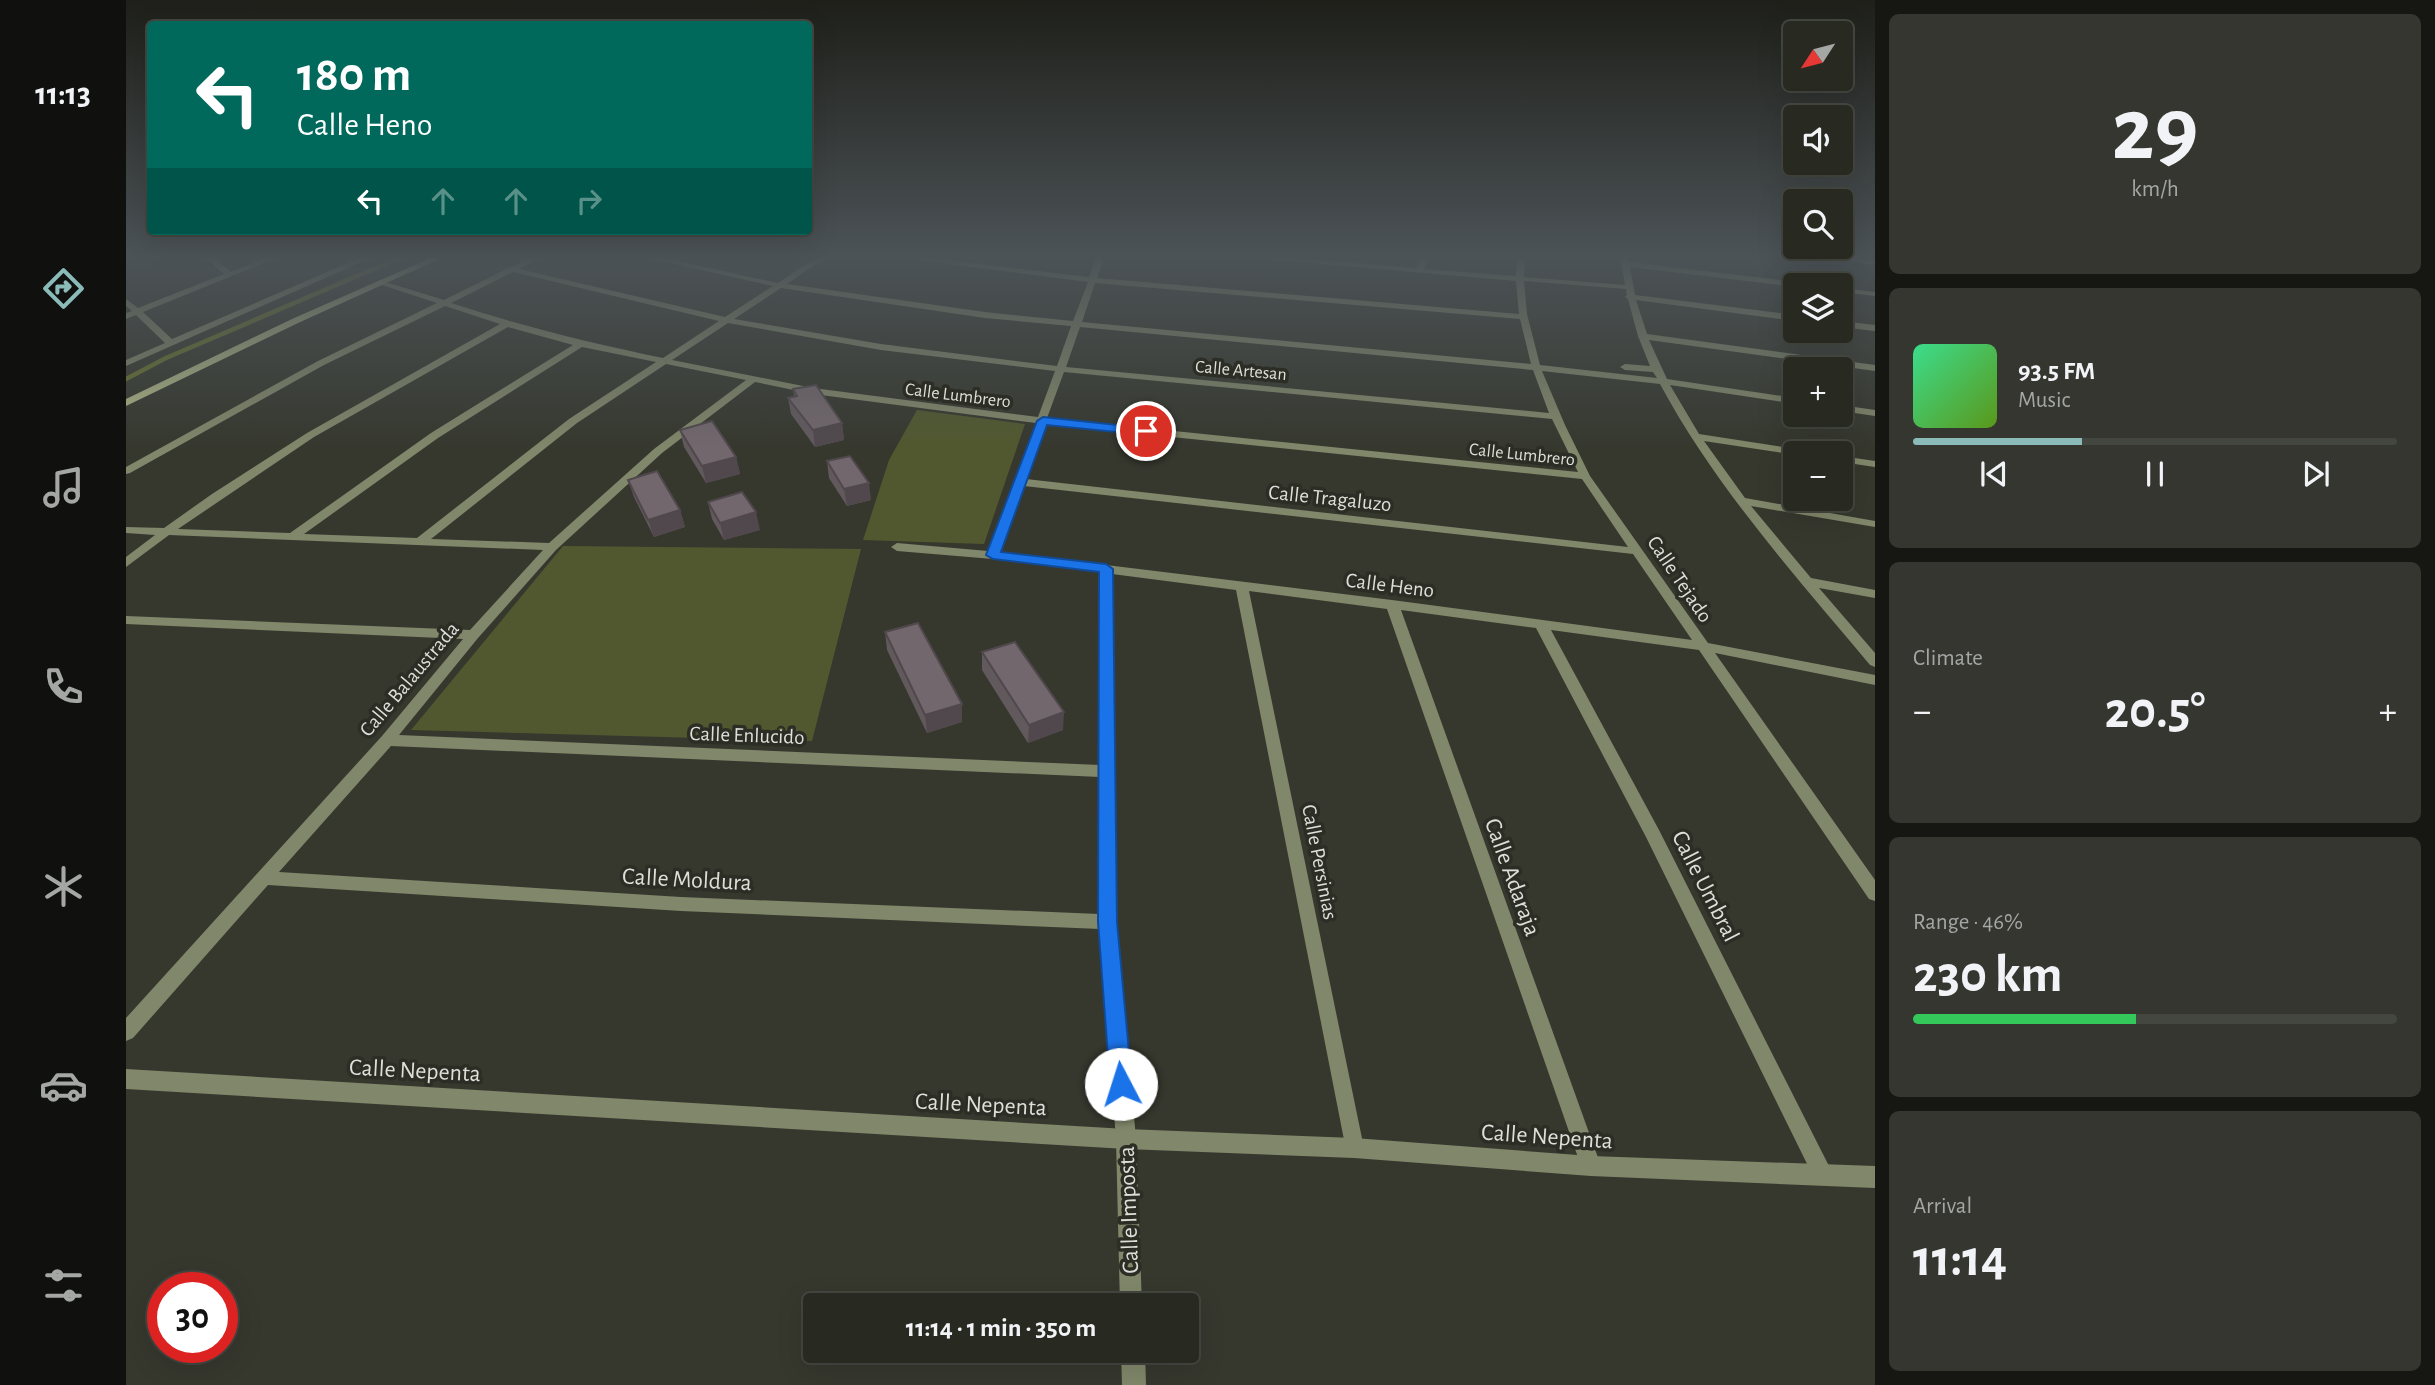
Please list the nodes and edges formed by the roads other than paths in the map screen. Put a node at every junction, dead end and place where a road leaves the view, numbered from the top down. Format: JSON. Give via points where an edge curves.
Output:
{"nodes":[{"id":1,"x":147,"y":321,"type":"edge"},
{"id":2,"x":220,"y":321,"type":"edge"},
{"id":3,"x":300,"y":321,"type":"edge"},
{"id":4,"x":406,"y":321,"type":"edge"},
{"id":5,"x":497,"y":321,"type":"edge"},
{"id":6,"x":725,"y":321,"type":"edge"},
{"id":7,"x":730,"y":321,"type":"edge"},
{"id":8,"x":1069,"y":321,"type":"edge"},
{"id":9,"x":1525,"y":321,"type":"edge"},
{"id":10,"x":1637,"y":321,"type":"edge"},
{"id":11,"x":1079,"y":322,"type":"junction"},
{"id":12,"x":507,"y":324,"type":"junction"},
{"id":13,"x":1853,"y":325,"type":"edge"},
{"id":14,"x":1875,"y":328,"type":"edge"},
{"id":15,"x":1642,"y":336,"type":"junction"},
{"id":16,"x":170,"y":342,"type":"junction"},
{"id":17,"x":581,"y":344,"type":"junction"},
{"id":18,"x":661,"y":362,"type":"junction"},
{"id":19,"x":126,"y":363,"type":"edge"},
{"id":20,"x":1536,"y":363,"type":"junction"},
{"id":21,"x":1875,"y":368,"type":"edge"},
{"id":22,"x":1061,"y":369,"type":"junction"},
{"id":23,"x":1655,"y":369,"type":"junction"},
{"id":24,"x":751,"y":381,"type":"junction"},
{"id":25,"x":1664,"y":381,"type":"junction"},
{"id":26,"x":1783,"y":399,"type":"edge"},
{"id":27,"x":126,"y":403,"type":"edge"},
{"id":28,"x":1853,"y":410,"type":"edge"},
{"id":29,"x":1875,"y":413,"type":"edge"},
{"id":30,"x":1554,"y":416,"type":"junction"},
{"id":31,"x":1043,"y":421,"type":"junction"},
{"id":32,"x":1696,"y":437,"type":"junction"},
{"id":33,"x":1783,"y":450,"type":"edge"},
{"id":34,"x":1853,"y":461,"type":"edge"},
{"id":35,"x":1875,"y":464,"type":"edge"},
{"id":36,"x":126,"y":471,"type":"edge"},
{"id":37,"x":1585,"y":476,"type":"junction"},
{"id":38,"x":1021,"y":481,"type":"junction"},
{"id":39,"x":1741,"y":501,"type":"junction"},
{"id":40,"x":1875,"y":524,"type":"edge"},
{"id":41,"x":126,"y":530,"type":"edge"},
{"id":42,"x":165,"y":531,"type":"junction"},
{"id":43,"x":293,"y":536,"type":"junction"},
{"id":44,"x":421,"y":541,"type":"junction"},
{"id":45,"x":552,"y":547,"type":"junction"},
{"id":46,"x":897,"y":547,"type":"dead end"},
{"id":47,"x":1635,"y":551,"type":"junction"},
{"id":48,"x":993,"y":555,"type":"junction"},
{"id":49,"x":126,"y":563,"type":"edge"},
{"id":50,"x":1106,"y":569,"type":"junction"},
{"id":51,"x":1810,"y":582,"type":"junction"},
{"id":52,"x":1242,"y":586,"type":"junction"},
{"id":53,"x":1875,"y":594,"type":"edge"},
{"id":54,"x":1392,"y":604,"type":"junction"},
{"id":55,"x":126,"y":620,"type":"edge"},
{"id":56,"x":1541,"y":624,"type":"junction"},
{"id":57,"x":473,"y":635,"type":"junction"},
{"id":58,"x":1700,"y":646,"type":"junction"},
{"id":59,"x":1875,"y":662,"type":"edge"},
{"id":60,"x":1875,"y":680,"type":"edge"},
{"id":61,"x":387,"y":740,"type":"junction"},
{"id":62,"x":1106,"y":771,"type":"junction"},
{"id":63,"x":264,"y":878,"type":"junction"},
{"id":64,"x":1875,"y":894,"type":"edge"},
{"id":65,"x":1108,"y":922,"type":"junction"},
{"id":66,"x":126,"y":1032,"type":"edge"},
{"id":67,"x":126,"y":1079,"type":"edge"},
{"id":68,"x":1126,"y":1139,"type":"junction"},
{"id":69,"x":1354,"y":1148,"type":"junction"},
{"id":70,"x":1591,"y":1166,"type":"junction"},
{"id":71,"x":1822,"y":1173,"type":"junction"},
{"id":72,"x":1875,"y":1177,"type":"edge"},
{"id":73,"x":1131,"y":1293,"type":"edge"},
{"id":74,"x":1133,"y":1363,"type":"edge"},
{"id":75,"x":1134,"y":1385,"type":"edge"}],
"edges":[{"from":1,"to":16,"type":"street"},
{"from":2,"to":16,"type":"street"},
{"from":3,"to":27,"type":"main road"},
{"from":4,"to":36,"type":"street"},
{"from":5,"to":12,"type":"street","name":"Calle Lumbrero"},
{"from":6,"to":18,"type":"street"},
{"from":7,"to":22,"type":"street","name":"Calle Artesan","via":[[879,346]]},
{"from":8,"to":11,"type":"street"},
{"from":9,"to":20,"type":"street","name":"Calle Tejado"},
{"from":10,"to":15,"type":"street"},
{"from":11,"to":20,"type":"street"},
{"from":11,"to":22,"type":"street"},
{"from":12,"to":17,"type":"street","name":"Calle Lumbrero"},
{"from":12,"to":42,"type":"street","via":[[306,437]]},
{"from":13,"to":14,"type":"street"},
{"from":15,"to":21,"type":"street"},
{"from":15,"to":23,"type":"street"},
{"from":16,"to":19,"type":"street"},
{"from":17,"to":18,"type":"street","name":"Calle Lumbrero"},
{"from":17,"to":43,"type":"street","via":[[484,400]]},
{"from":18,"to":24,"type":"street","name":"Calle Lumbrero"},
{"from":18,"to":44,"type":"street","via":[[573,421]]},
{"from":20,"to":23,"type":"street"},
{"from":20,"to":25,"type":"street"},
{"from":20,"to":30,"type":"street","name":"Calle Tejado"},
{"from":22,"to":30,"type":"street","name":"Calle Artesan"},
{"from":22,"to":31,"type":"street"},
{"from":23,"to":25,"type":"street"},
{"from":24,"to":31,"type":"street","name":"Calle Lumbrero"},
{"from":24,"to":45,"type":"street","name":"Calle Balaustrada","via":[[659,451]]},
{"from":25,"to":26,"type":"street"},
{"from":25,"to":32,"type":"street"},
{"from":28,"to":29,"type":"street"},
{"from":30,"to":37,"type":"street","name":"Calle Tejado"},
{"from":31,"to":37,"type":"street","name":"Calle Lumbrero"},
{"from":31,"to":38,"type":"street"},
{"from":32,"to":33,"type":"street"},
{"from":32,"to":39,"type":"street"},
{"from":34,"to":35,"type":"street"},
{"from":37,"to":47,"type":"street","name":"Calle Tejado"},
{"from":38,"to":47,"type":"street","name":"Calle Tragaluzo"},
{"from":38,"to":48,"type":"street"},
{"from":39,"to":40,"type":"street"},
{"from":39,"to":51,"type":"street"},
{"from":41,"to":42,"type":"street"},
{"from":42,"to":43,"type":"street"},
{"from":42,"to":49,"type":"street"},
{"from":43,"to":44,"type":"street"},
{"from":44,"to":45,"type":"street"},
{"from":45,"to":57,"type":"street","name":"Calle Balaustrada"},
{"from":46,"to":48,"type":"street","name":"Calle Heno"},
{"from":47,"to":58,"type":"street","name":"Calle Tejado"},
{"from":48,"to":50,"type":"street","name":"Calle Heno"},
{"from":50,"to":52,"type":"street","name":"Calle Heno"},
{"from":50,"to":62,"type":"street","name":"Calle Imposta"},
{"from":51,"to":53,"type":"street"},
{"from":51,"to":59,"type":"street"},
{"from":52,"to":54,"type":"street","name":"Calle Heno"},
{"from":52,"to":69,"type":"street","name":"Calle Persinias"},
{"from":54,"to":56,"type":"street","name":"Calle Heno"},
{"from":54,"to":70,"type":"street","name":"Calle Adaraja"},
{"from":55,"to":57,"type":"street"},
{"from":56,"to":58,"type":"street","name":"Calle Heno"},
{"from":56,"to":71,"type":"street","name":"Calle Umbral","via":[[1653,835]]},
{"from":57,"to":61,"type":"street","name":"Calle Balaustrada"},
{"from":58,"to":60,"type":"street","name":"Calle Heno"},
{"from":58,"to":64,"type":"street","name":"Calle Tejado"},
{"from":61,"to":62,"type":"street","name":"Calle Enlucido"},
{"from":61,"to":63,"type":"street","name":"Calle Balaustrada"},
{"from":62,"to":65,"type":"street","name":"Calle Imposta"},
{"from":63,"to":65,"type":"street","name":"Calle Moldura","via":[[681,904]]},
{"from":63,"to":66,"type":"street","name":"Calle Balaustrada"},
{"from":65,"to":68,"type":"street","name":"Calle Imposta"},
{"from":67,"to":68,"type":"street","name":"Calle Nepenta"},
{"from":68,"to":69,"type":"street","name":"Calle Nepenta"},
{"from":68,"to":73,"type":"street","name":"Calle Imposta"},
{"from":69,"to":70,"type":"street","name":"Calle Nepenta"},
{"from":70,"to":71,"type":"street","name":"Calle Nepenta"},
{"from":71,"to":72,"type":"street","name":"Calle Nepenta"},
{"from":74,"to":75,"type":"street"}]}
